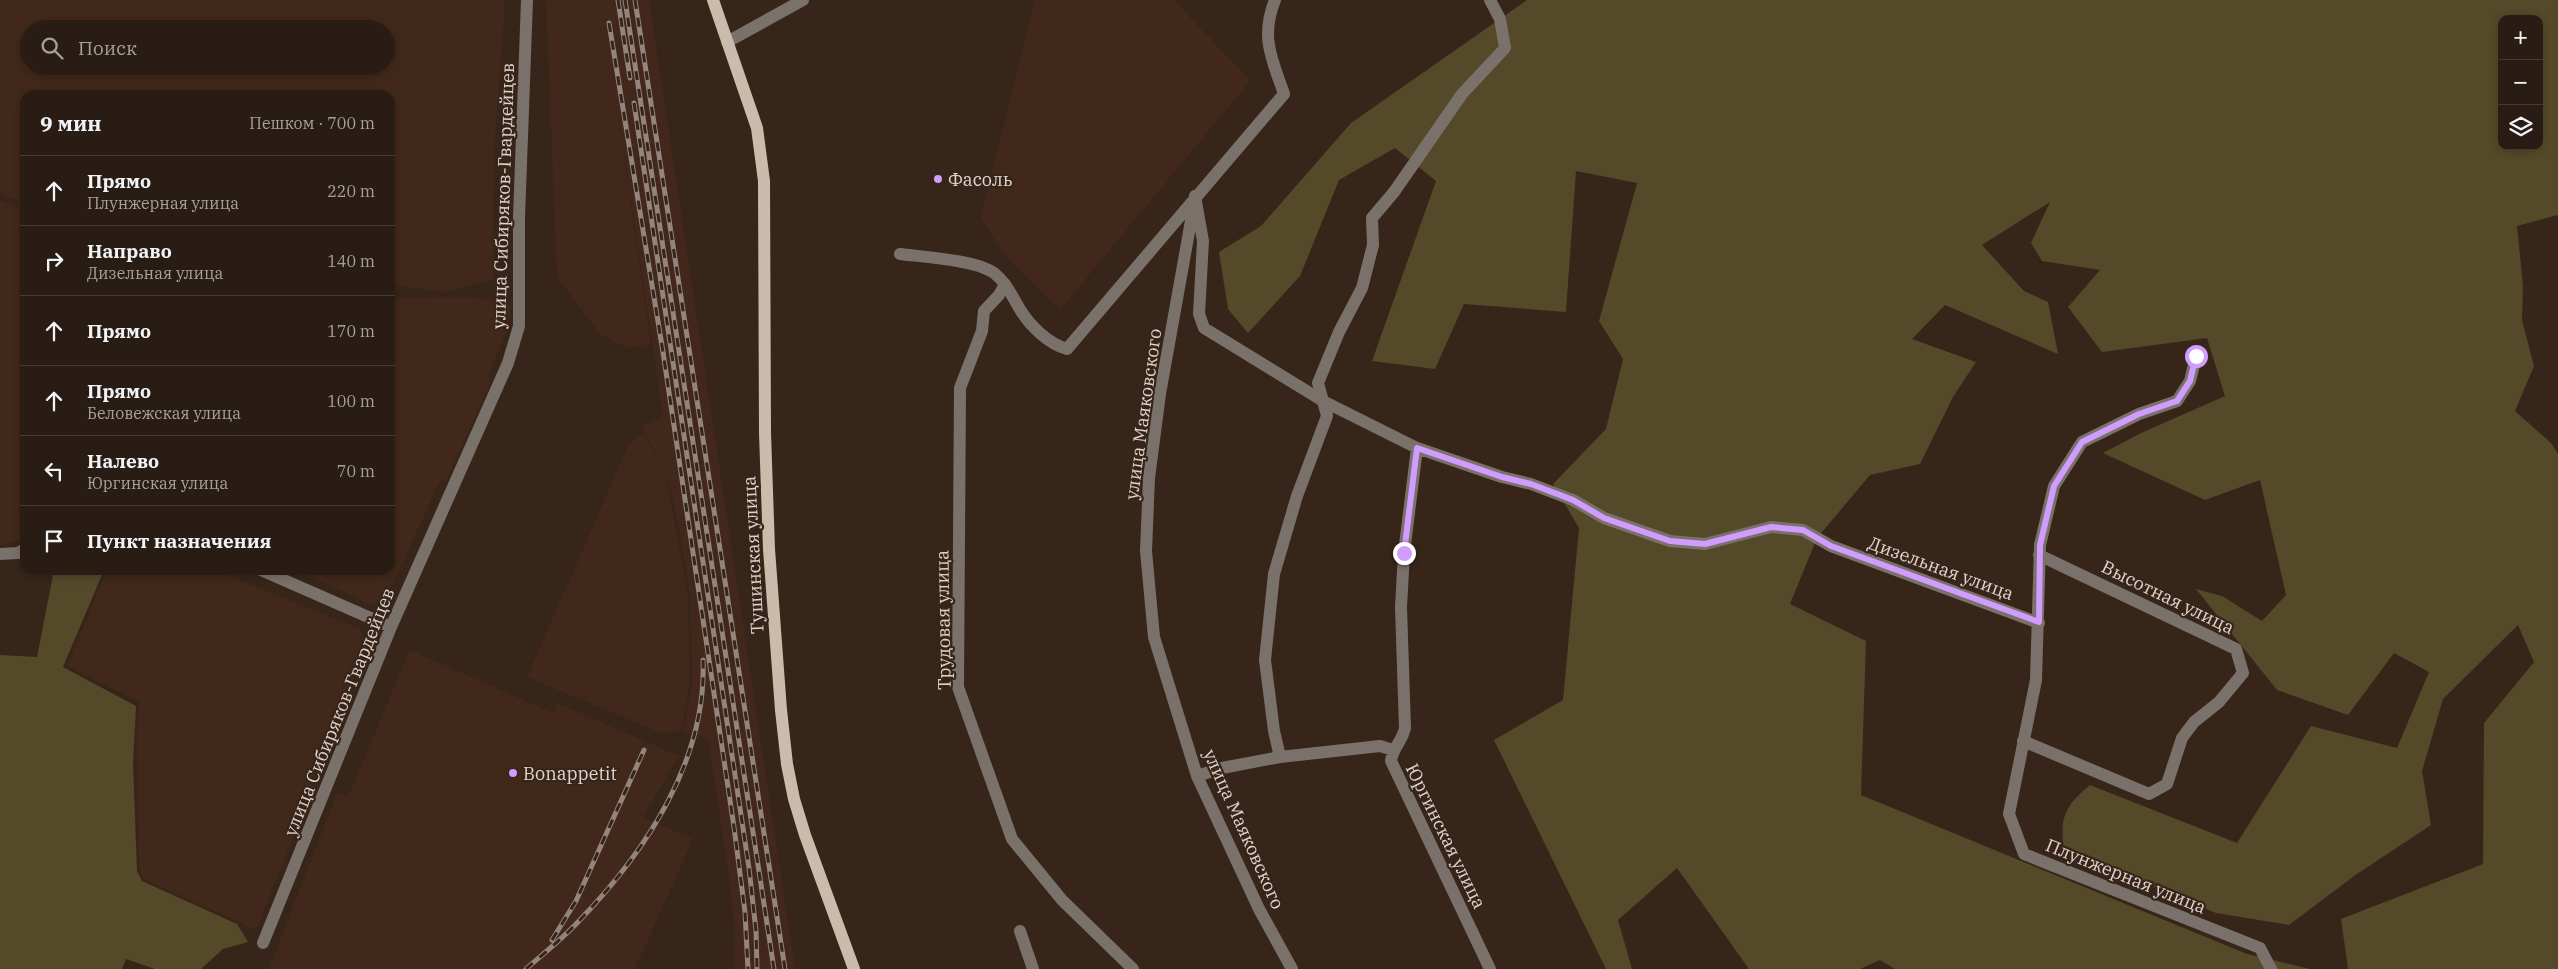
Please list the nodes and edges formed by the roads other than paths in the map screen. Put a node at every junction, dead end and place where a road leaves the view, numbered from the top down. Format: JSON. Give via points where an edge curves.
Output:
{"nodes":[{"id":1,"x":527,"y":0,"type":"edge"},
{"id":2,"x":713,"y":0,"type":"edge"},
{"id":3,"x":804,"y":0,"type":"edge"},
{"id":4,"x":1275,"y":0,"type":"edge"},
{"id":5,"x":1490,"y":0,"type":"edge"},
{"id":6,"x":727,"y":42,"type":"junction"},
{"id":7,"x":1195,"y":196,"type":"junction"},
{"id":8,"x":900,"y":254,"type":"dead end"},
{"id":9,"x":1005,"y":284,"type":"junction"},
{"id":10,"x":2196,"y":356,"type":"dead end"},
{"id":11,"x":1323,"y":401,"type":"junction"},
{"id":12,"x":1417,"y":448,"type":"junction"},
{"id":13,"x":20,"y":552,"type":"edge"},
{"id":14,"x":0,"y":554,"type":"edge"},
{"id":15,"x":2039,"y":555,"type":"junction"},
{"id":16,"x":272,"y":575,"type":"edge"},
{"id":17,"x":2039,"y":622,"type":"junction"},
{"id":18,"x":391,"y":627,"type":"junction"},
{"id":19,"x":2023,"y":741,"type":"junction"},
{"id":20,"x":1393,"y":750,"type":"junction"},
{"id":21,"x":1280,"y":758,"type":"junction"},
{"id":22,"x":1197,"y":776,"type":"junction"},
{"id":23,"x":1020,"y":931,"type":"dead end"},
{"id":24,"x":263,"y":943,"type":"dead end"},
{"id":25,"x":854,"y":969,"type":"edge"},
{"id":26,"x":1034,"y":969,"type":"edge"},
{"id":27,"x":1133,"y":969,"type":"edge"},
{"id":28,"x":1292,"y":969,"type":"edge"},
{"id":29,"x":1490,"y":969,"type":"edge"},
{"id":30,"x":2271,"y":969,"type":"edge"}],
"edges":[{"from":1,"to":18,"type":"street","name":"улица Сибиряков-Гвардейцев","via":[[519,218],[519,326],[508,363]]},
{"from":2,"to":6,"type":"main road","name":"Тушинская улица"},
{"from":3,"to":6,"type":"street"},
{"from":4,"to":7,"type":"street","via":[[1267,27],[1268,47],[1284,94]]},
{"from":5,"to":11,"type":"street","via":[[1500,19],[1505,48],[1462,94],[1394,192],[1372,218],[1373,244],[1362,288],[1318,383]]},
{"from":6,"to":25,"type":"main road","name":"Тушинская улица","via":[[757,128],[764,181],[765,433],[769,549],[782,719],[794,799]]},
{"from":7,"to":9,"type":"street","via":[[1067,349],[1044,337],[1022,313]]},
{"from":7,"to":11,"type":"street","name":"Дизельная улица","via":[[1204,241],[1199,314],[1204,328]]},
{"from":7,"to":22,"type":"street","name":"улица Маяковского","via":[[1160,394],[1149,478],[1146,551],[1154,637]]},
{"from":8,"to":9,"type":"street","via":[[982,267]]},
{"from":9,"to":27,"type":"street","name":"Трудовая улица","via":[[984,311],[982,331],[960,388],[958,687],[1012,840],[1062,900]]},
{"from":10,"to":15,"type":"street","name":"Плунжерная улица","via":[[2190,381],[2177,401],[2139,414],[2082,442],[2054,486]]},
{"from":11,"to":12,"type":"street","name":"Дизельная улица"},
{"from":11,"to":21,"type":"street","via":[[1327,416],[1297,496],[1274,574],[1265,660]]},
{"from":12,"to":17,"type":"street","name":"Дизельная улица","via":[[1531,484],[1573,500],[1604,518],[1670,541],[1705,544],[1771,527],[1803,530],[1831,546]]},
{"from":12,"to":20,"type":"street","name":"Юргинская улица","via":[[1401,607],[1405,728],[1403,738]]},
{"from":13,"to":14,"type":"street"},
{"from":15,"to":17,"type":"street","name":"Плунжерная улица"},
{"from":15,"to":19,"type":"street","name":"Высотная улица","via":[[2236,649],[2243,673],[2219,702],[2194,722],[2182,738],[2167,784],[2149,794]]},
{"from":16,"to":18,"type":"street"},
{"from":17,"to":19,"type":"street","name":"Плунжерная улица","via":[[2036,680]]},
{"from":18,"to":24,"type":"street","name":"улица Сибиряков-Гвардейцев"},
{"from":19,"to":30,"type":"street","name":"Плунжерная улица","via":[[2009,814],[2024,854],[2260,948]]},
{"from":20,"to":21,"type":"street","via":[[1380,746]]},
{"from":20,"to":29,"type":"street","name":"Юргинская улица","via":[[1391,762]]},
{"from":21,"to":22,"type":"street","via":[[1222,768]]},
{"from":22,"to":28,"type":"street","name":"улица Маяковского","via":[[1259,909]]},
{"from":23,"to":26,"type":"street"}]}
